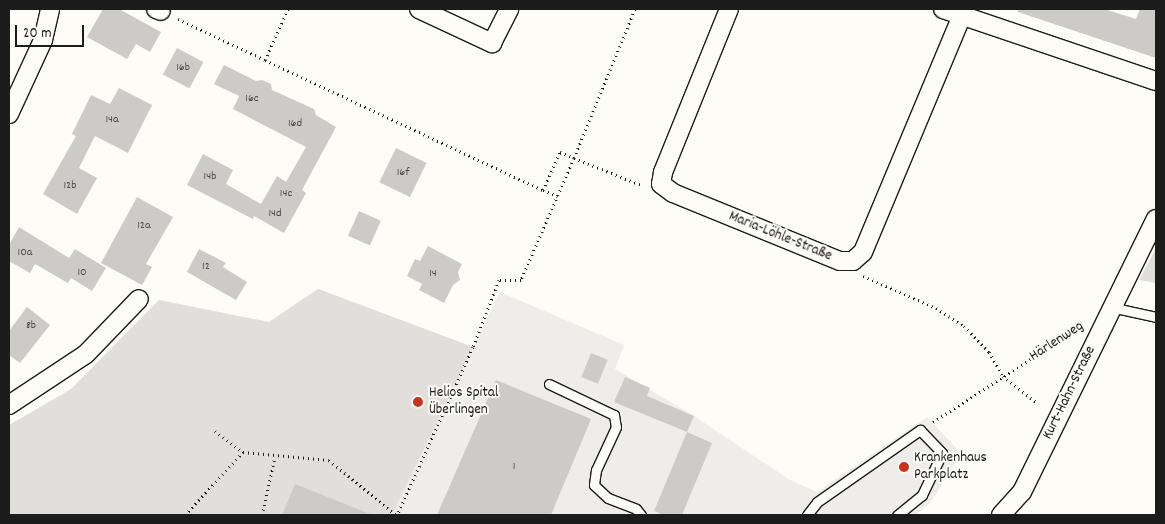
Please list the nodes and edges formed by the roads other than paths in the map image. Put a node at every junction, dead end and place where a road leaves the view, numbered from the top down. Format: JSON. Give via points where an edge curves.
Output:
{"nodes":[{"id":1,"x":50,"y":9,"type":"edge"},
{"id":2,"x":419,"y":9,"type":"edge"},
{"id":3,"x":509,"y":9,"type":"edge"},
{"id":4,"x":729,"y":9,"type":"edge"},
{"id":5,"x":943,"y":9,"type":"edge"},
{"id":6,"x":962,"y":15,"type":"junction"},
{"id":7,"x":1156,"y":81,"type":"edge"},
{"id":8,"x":9,"y":114,"type":"edge"},
{"id":9,"x":1156,"y":219,"type":"edge"},
{"id":10,"x":138,"y":299,"type":"dead end"},
{"id":11,"x":1111,"y":307,"type":"junction"},
{"id":12,"x":1156,"y":317,"type":"edge"},
{"id":13,"x":549,"y":384,"type":"dead end"},
{"id":14,"x":9,"y":405,"type":"edge"},
{"id":15,"x":640,"y":515,"type":"edge"},
{"id":16,"x":807,"y":515,"type":"edge"},
{"id":17,"x":897,"y":515,"type":"edge"},
{"id":18,"x":1001,"y":515,"type":"edge"}],
"edges":[{"from":1,"to":8,"type":"street","via":[[43,40]]},
{"from":2,"to":3,"type":"street","via":[[492,43]]},
{"from":4,"to":6,"type":"street","name":"Maria-Löhle-Straße","via":[[661,184],[673,193],[840,261],[853,261],[863,252]]},
{"from":5,"to":6,"type":"street"},
{"from":6,"to":7,"type":"street"},
{"from":9,"to":11,"type":"street"},
{"from":10,"to":14,"type":"street","via":[[86,354]]},
{"from":11,"to":12,"type":"lane"},
{"from":11,"to":18,"type":"street","name":"Kurt-Hahn-Straße","via":[[1022,492]]},
{"from":13,"to":15,"type":"lane","via":[[614,415],[616,427],[596,470],[594,485],[608,498],[636,509]]},
{"from":16,"to":17,"type":"lane","via":[[816,502],[920,430],[942,453],[922,495]]}]}
